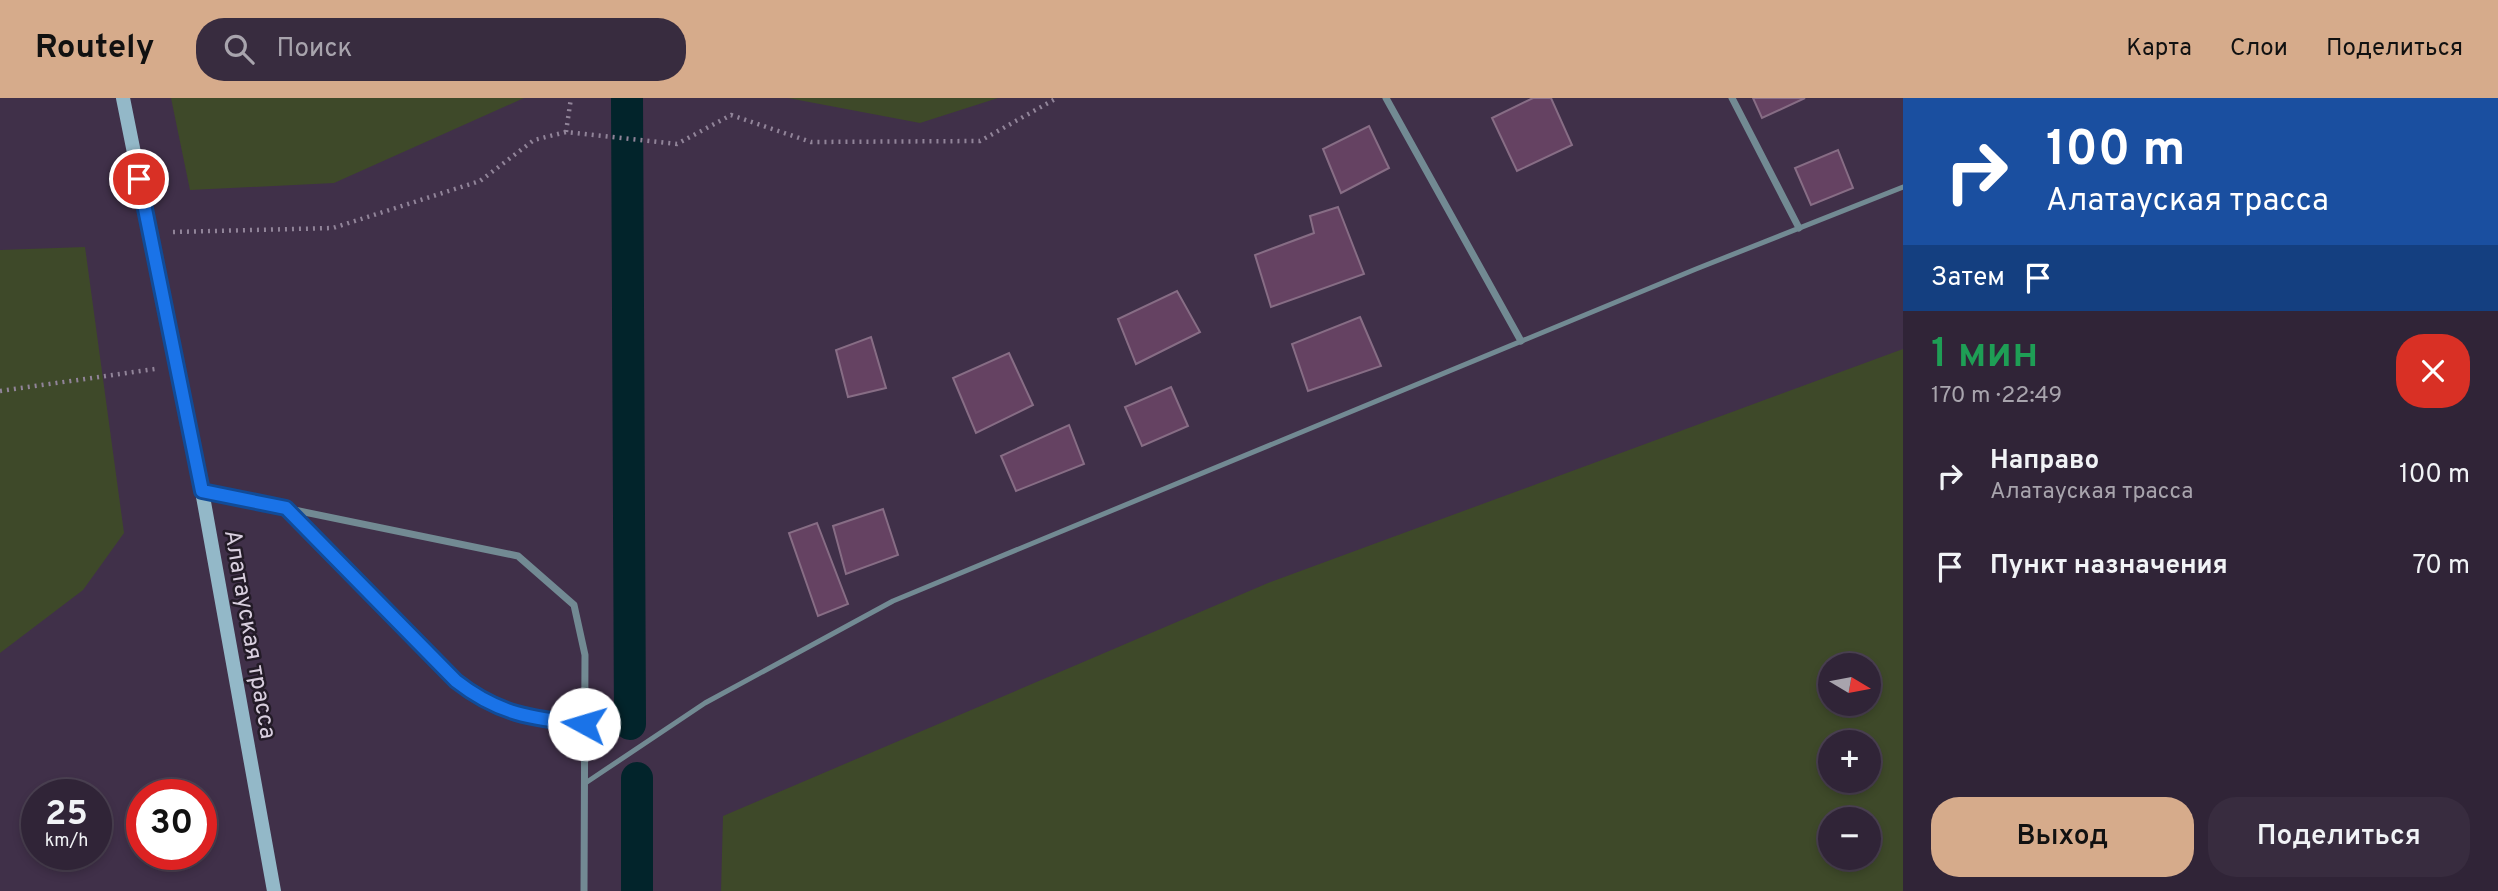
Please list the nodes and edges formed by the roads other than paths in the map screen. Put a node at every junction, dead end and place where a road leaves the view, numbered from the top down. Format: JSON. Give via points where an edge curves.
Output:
{"nodes":[{"id":1,"x":123,"y":98,"type":"edge"},
{"id":2,"x":1386,"y":98,"type":"edge"},
{"id":3,"x":1732,"y":98,"type":"edge"},
{"id":4,"x":1903,"y":187,"type":"edge"},
{"id":5,"x":1799,"y":228,"type":"junction"},
{"id":6,"x":1521,"y":341,"type":"junction"},
{"id":7,"x":202,"y":491,"type":"junction"},
{"id":8,"x":286,"y":508,"type":"junction"},
{"id":9,"x":584,"y":724,"type":"junction"},
{"id":10,"x":584,"y":784,"type":"junction"},
{"id":11,"x":274,"y":891,"type":"edge"},
{"id":12,"x":584,"y":891,"type":"edge"}],
"edges":[{"from":1,"to":7,"type":"street","name":"Алатауская трасса"},
{"from":2,"to":6,"type":"street"},
{"from":3,"to":5,"type":"street"},
{"from":4,"to":5,"type":"lane"},
{"from":5,"to":6,"type":"lane"},
{"from":6,"to":10,"type":"lane","via":[[893,601],[705,703]]},
{"from":7,"to":8,"type":"street"},
{"from":7,"to":11,"type":"street","name":"Алатауская трасса"},
{"from":8,"to":9,"type":"street","via":[[456,681],[482,701],[534,719]]},
{"from":8,"to":9,"type":"street","via":[[518,556],[574,604],[585,655]]},
{"from":9,"to":10,"type":"street"},
{"from":10,"to":12,"type":"street"}]}
